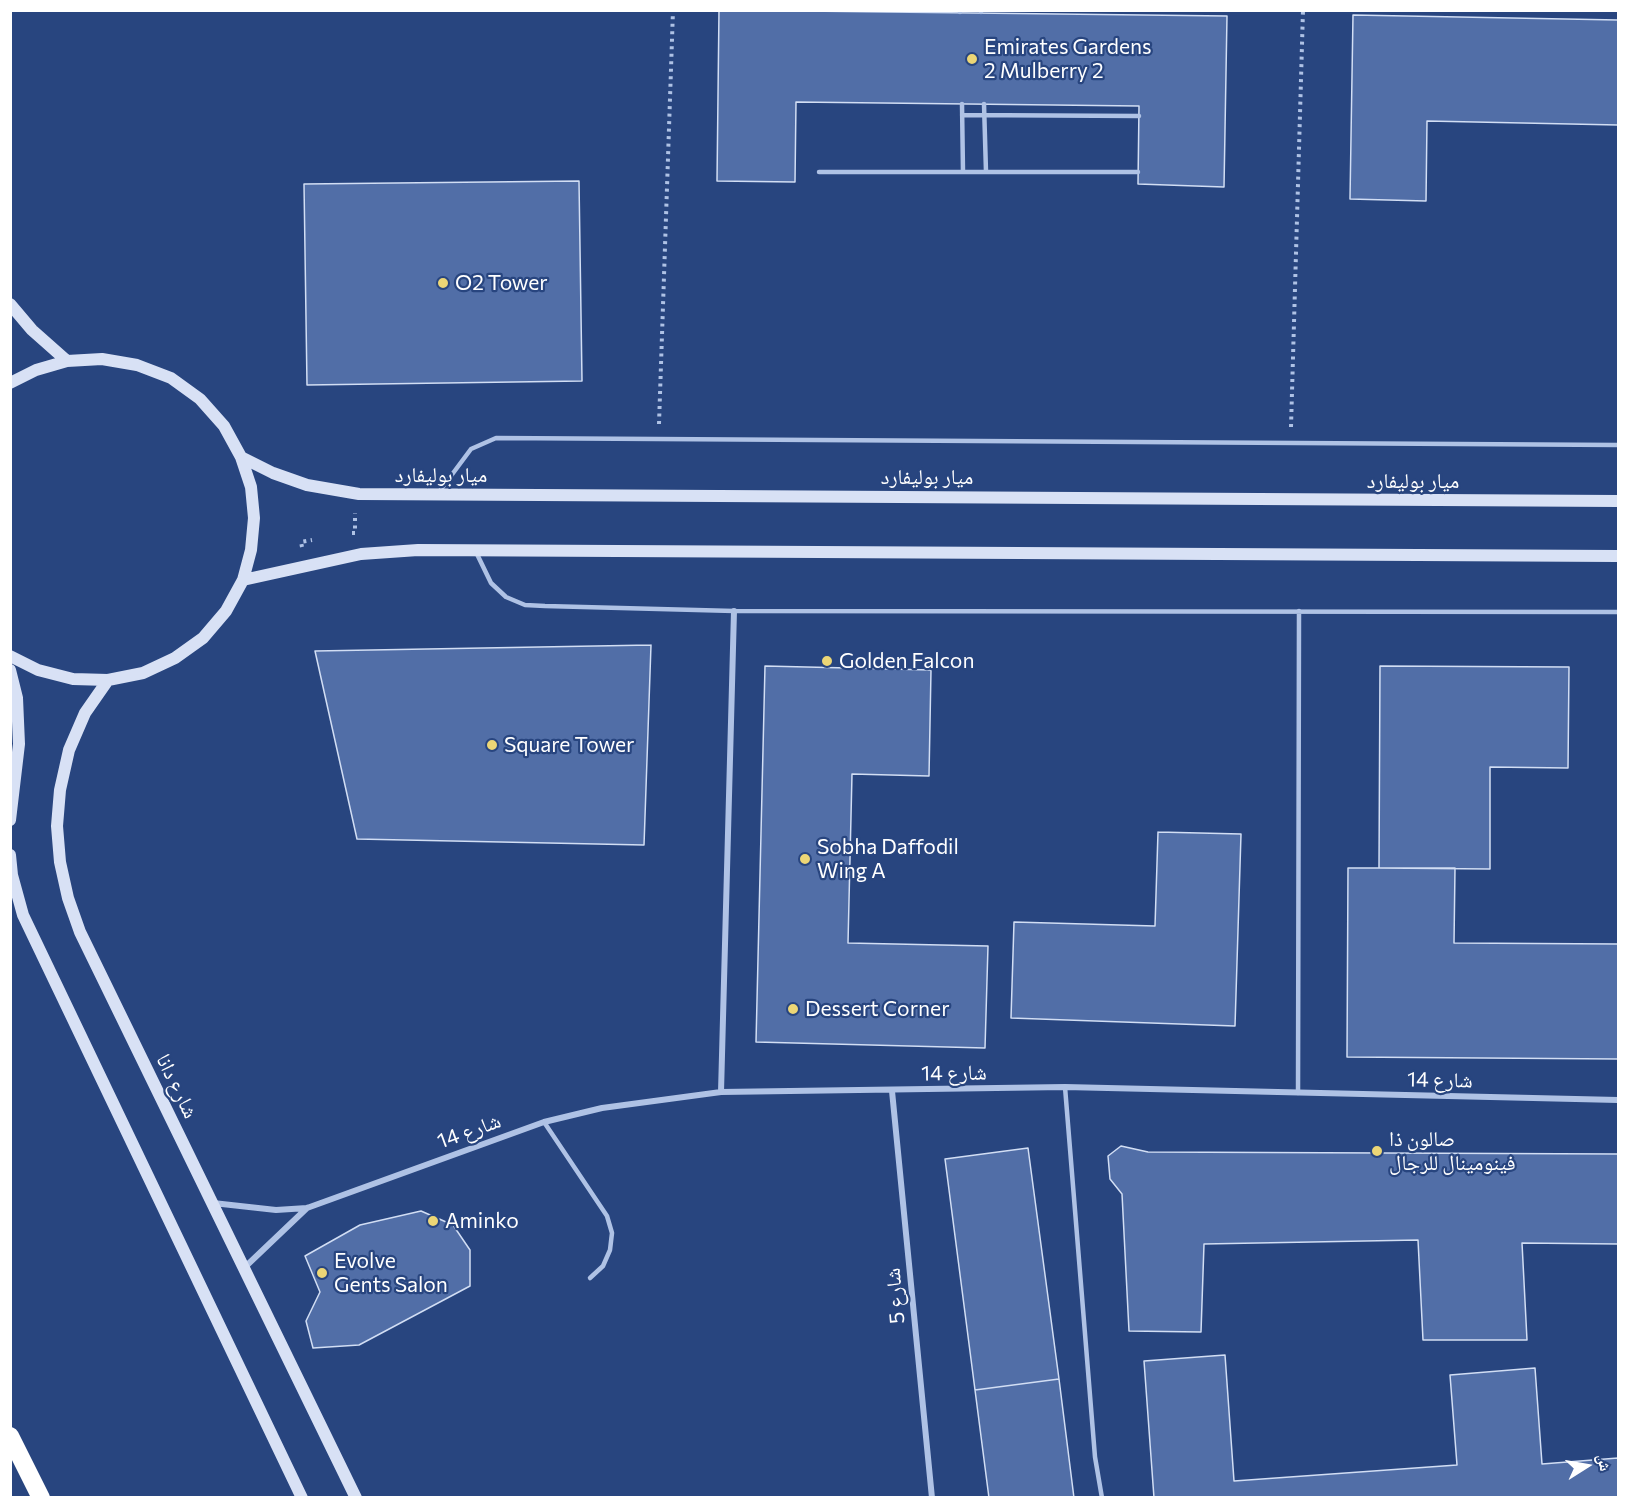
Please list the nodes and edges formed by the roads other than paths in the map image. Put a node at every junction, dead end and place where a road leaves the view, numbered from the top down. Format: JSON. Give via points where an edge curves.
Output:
{"nodes":[{"id":1,"x":962,"y":104,"type":"dead end"},
{"id":2,"x":984,"y":104,"type":"dead end"},
{"id":3,"x":962,"y":115,"type":"junction"},
{"id":4,"x":984,"y":115,"type":"junction"},
{"id":5,"x":1139,"y":116,"type":"dead end"},
{"id":6,"x":819,"y":172,"type":"dead end"},
{"id":7,"x":963,"y":172,"type":"junction"},
{"id":8,"x":986,"y":172,"type":"junction"},
{"id":9,"x":1138,"y":172,"type":"dead end"},
{"id":10,"x":10,"y":304,"type":"edge"},
{"id":11,"x":67,"y":361,"type":"junction"},
{"id":12,"x":10,"y":383,"type":"edge"},
{"id":13,"x":1618,"y":445,"type":"edge"},
{"id":14,"x":241,"y":457,"type":"junction"},
{"id":15,"x":438,"y":494,"type":"junction"},
{"id":16,"x":1618,"y":501,"type":"edge"},
{"id":17,"x":475,"y":550,"type":"junction"},
{"id":18,"x":1618,"y":556,"type":"edge"},
{"id":19,"x":243,"y":580,"type":"junction"},
{"id":20,"x":734,"y":611,"type":"junction"},
{"id":21,"x":1299,"y":611,"type":"junction"},
{"id":22,"x":1618,"y":612,"type":"edge"},
{"id":23,"x":10,"y":656,"type":"edge"},
{"id":24,"x":10,"y":670,"type":"edge"},
{"id":25,"x":108,"y":680,"type":"junction"},
{"id":26,"x":10,"y":820,"type":"edge"},
{"id":27,"x":10,"y":855,"type":"edge"},
{"id":28,"x":1065,"y":1087,"type":"junction"},
{"id":29,"x":892,"y":1091,"type":"junction"},
{"id":30,"x":721,"y":1092,"type":"junction"},
{"id":31,"x":1298,"y":1093,"type":"junction"},
{"id":32,"x":1618,"y":1101,"type":"edge"},
{"id":33,"x":544,"y":1122,"type":"junction"},
{"id":34,"x":213,"y":1203,"type":"junction"},
{"id":35,"x":307,"y":1208,"type":"junction"},
{"id":36,"x":244,"y":1268,"type":"junction"},
{"id":37,"x":590,"y":1278,"type":"dead end"},
{"id":38,"x":10,"y":1436,"type":"edge"},
{"id":39,"x":41,"y":1497,"type":"edge"},
{"id":40,"x":302,"y":1497,"type":"edge"},
{"id":41,"x":356,"y":1497,"type":"edge"},
{"id":42,"x":932,"y":1497,"type":"edge"},
{"id":43,"x":1102,"y":1497,"type":"edge"}],
"edges":[{"from":1,"to":3,"type":"lane"},
{"from":2,"to":4,"type":"lane"},
{"from":3,"to":4,"type":"lane"},
{"from":3,"to":7,"type":"lane"},
{"from":4,"to":5,"type":"lane"},
{"from":4,"to":8,"type":"lane"},
{"from":6,"to":7,"type":"lane"},
{"from":7,"to":8,"type":"lane"},
{"from":8,"to":9,"type":"lane"},
{"from":10,"to":11,"type":"street"},
{"from":11,"to":12,"type":"street"},
{"from":11,"to":14,"type":"street","via":[[102,359],[138,365],[171,378],[200,399],[224,426]]},
{"from":13,"to":15,"type":"lane","via":[[496,438],[471,449]]},
{"from":14,"to":15,"type":"street","name":"ميار بوليفارد","via":[[273,473],[317,487],[359,494]]},
{"from":14,"to":19,"type":"street","via":[[251,487],[254,518]]},
{"from":15,"to":16,"type":"street","name":"ميار بوليفارد"},
{"from":17,"to":18,"type":"street"},
{"from":17,"to":19,"type":"street","via":[[361,554]]},
{"from":17,"to":20,"type":"lane","via":[[491,582],[506,597],[525,605]]},
{"from":19,"to":25,"type":"street","via":[[226,611],[203,638],[175,658],[143,673]]},
{"from":20,"to":21,"type":"lane"},
{"from":20,"to":30,"type":"street"},
{"from":21,"to":22,"type":"lane"},
{"from":21,"to":31,"type":"lane"},
{"from":23,"to":25,"type":"street","via":[[38,670],[73,679]]},
{"from":24,"to":26,"type":"street","via":[[17,698],[20,744]]},
{"from":25,"to":34,"type":"street","name":"شارع دانا","via":[[86,713],[69,750],[57,826],[60,862],[80,932]]},
{"from":27,"to":40,"type":"street","via":[[23,915]]},
{"from":28,"to":29,"type":"street","name":"شارع 14"},
{"from":28,"to":31,"type":"street","name":"شارع 14"},
{"from":28,"to":43,"type":"lane","via":[[1095,1457]]},
{"from":29,"to":30,"type":"street","name":"شارع 14"},
{"from":29,"to":42,"type":"street","name":"شارع 5"},
{"from":30,"to":33,"type":"street","name":"شارع 14","via":[[602,1108]]},
{"from":31,"to":32,"type":"street","name":"شارع 14"},
{"from":33,"to":35,"type":"street","name":"شارع 14"},
{"from":33,"to":37,"type":"lane","via":[[607,1216],[612,1233],[610,1250],[603,1266]]},
{"from":34,"to":35,"type":"street","name":"شارع 14","via":[[265,1210]]},
{"from":34,"to":36,"type":"street","name":"شارع دانا"},
{"from":35,"to":36,"type":"street","name":"شارع 14"},
{"from":36,"to":41,"type":"street","name":"شارع دانا"},
{"from":38,"to":39,"type":"highway"}]}
